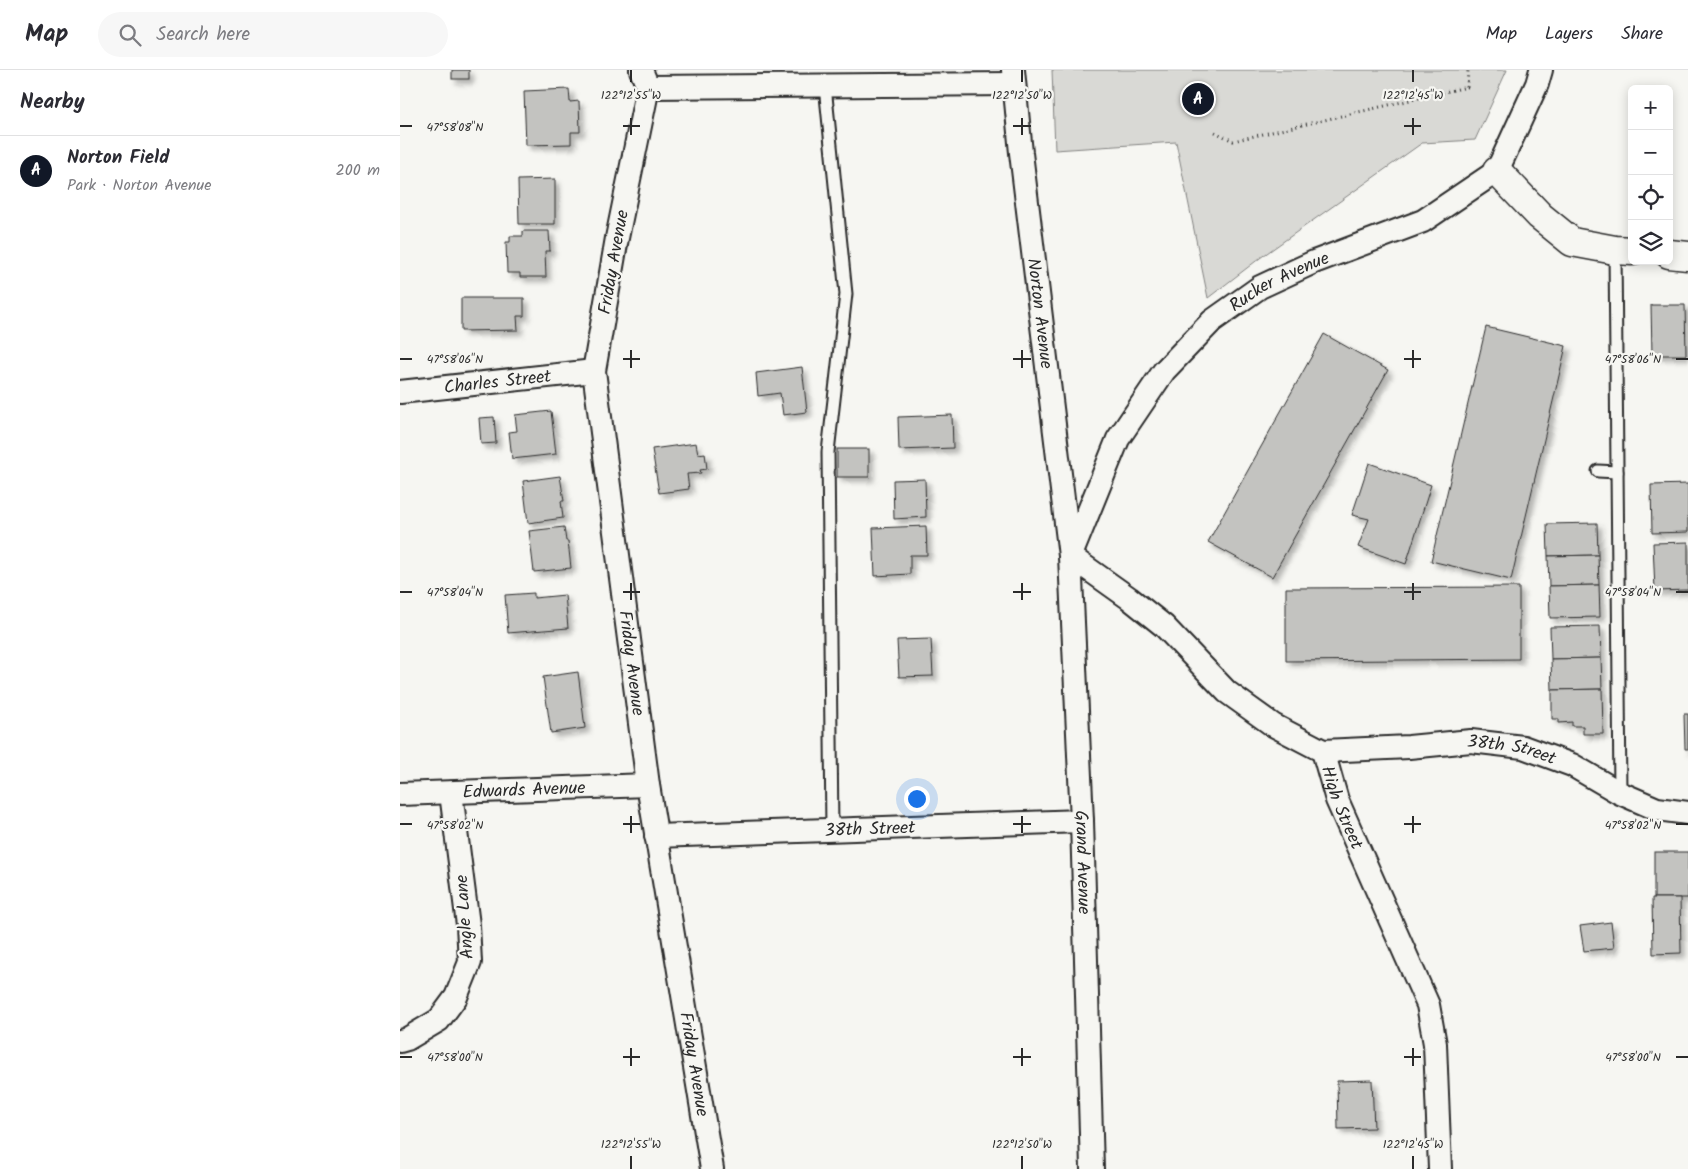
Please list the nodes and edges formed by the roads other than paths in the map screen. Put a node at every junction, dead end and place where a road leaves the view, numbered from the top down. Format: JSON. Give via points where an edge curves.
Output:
{"nodes":[{"id":1,"x":1541,"y":70,"type":"edge"},
{"id":2,"x":1013,"y":77,"type":"edge"},
{"id":3,"x":644,"y":79,"type":"edge"},
{"id":4,"x":824,"y":86,"type":"junction"},
{"id":5,"x":1497,"y":171,"type":"junction"},
{"id":6,"x":1623,"y":251,"type":"edge"},
{"id":7,"x":1673,"y":254,"type":"edge"},
{"id":8,"x":1688,"y":256,"type":"edge"},
{"id":9,"x":594,"y":371,"type":"junction"},
{"id":10,"x":400,"y":392,"type":"edge"},
{"id":11,"x":1598,"y":471,"type":"dead end"},
{"id":12,"x":1617,"y":472,"type":"junction"},
{"id":13,"x":1070,"y":556,"type":"junction"},
{"id":14,"x":1323,"y":751,"type":"junction"},
{"id":15,"x":648,"y":785,"type":"junction"},
{"id":16,"x":451,"y":793,"type":"junction"},
{"id":17,"x":1620,"y":793,"type":"junction"},
{"id":18,"x":400,"y":794,"type":"edge"},
{"id":19,"x":1688,"y":813,"type":"edge"},
{"id":20,"x":1082,"y":821,"type":"junction"},
{"id":21,"x":832,"y":830,"type":"junction"},
{"id":22,"x":656,"y":836,"type":"junction"},
{"id":23,"x":400,"y":1041,"type":"edge"},
{"id":24,"x":712,"y":1169,"type":"edge"},
{"id":25,"x":1092,"y":1169,"type":"edge"},
{"id":26,"x":1440,"y":1169,"type":"edge"}],
"edges":[{"from":1,"to":5,"type":"street"},
{"from":2,"to":4,"type":"street"},
{"from":2,"to":13,"type":"street","name":"Norton Avenue"},
{"from":3,"to":4,"type":"street"},
{"from":3,"to":9,"type":"street","name":"Friday Avenue"},
{"from":4,"to":21,"type":"lane","via":[[846,294],[828,452]]},
{"from":5,"to":6,"type":"street","via":[[1540,216],[1572,242]]},
{"from":5,"to":13,"type":"street","name":"Rucker Avenue","via":[[1423,221],[1269,282],[1212,321],[1164,371],[1118,439]]},
{"from":6,"to":12,"type":"lane"},
{"from":7,"to":8,"type":"street"},
{"from":9,"to":10,"type":"street","name":"Charles Street"},
{"from":9,"to":15,"type":"street","name":"Friday Avenue"},
{"from":11,"to":12,"type":"lane"},
{"from":12,"to":17,"type":"lane"},
{"from":13,"to":14,"type":"street","name":"High Street","via":[[1164,626],[1227,692],[1273,725]]},
{"from":13,"to":20,"type":"street","name":"Grand Avenue"},
{"from":14,"to":17,"type":"street","name":"38th Street","via":[[1471,741],[1523,747],[1572,764]]},
{"from":14,"to":26,"type":"street","name":"High Street","via":[[1337,800],[1428,1005],[1435,1044]]},
{"from":15,"to":16,"type":"street","name":"Edwards Avenue"},
{"from":15,"to":22,"type":"street","name":"Friday Avenue"},
{"from":16,"to":18,"type":"street","name":"Edwards Avenue"},
{"from":16,"to":23,"type":"street","name":"Angle Lane","via":[[470,962],[456,997],[439,1020]]},
{"from":17,"to":19,"type":"street","name":"38th Street","via":[[1657,809]]},
{"from":20,"to":21,"type":"street","name":"38th Street"},
{"from":20,"to":25,"type":"street","name":"Grand Avenue"},
{"from":21,"to":22,"type":"street","name":"38th Street"},
{"from":22,"to":24,"type":"street","name":"Friday Avenue"}]}
